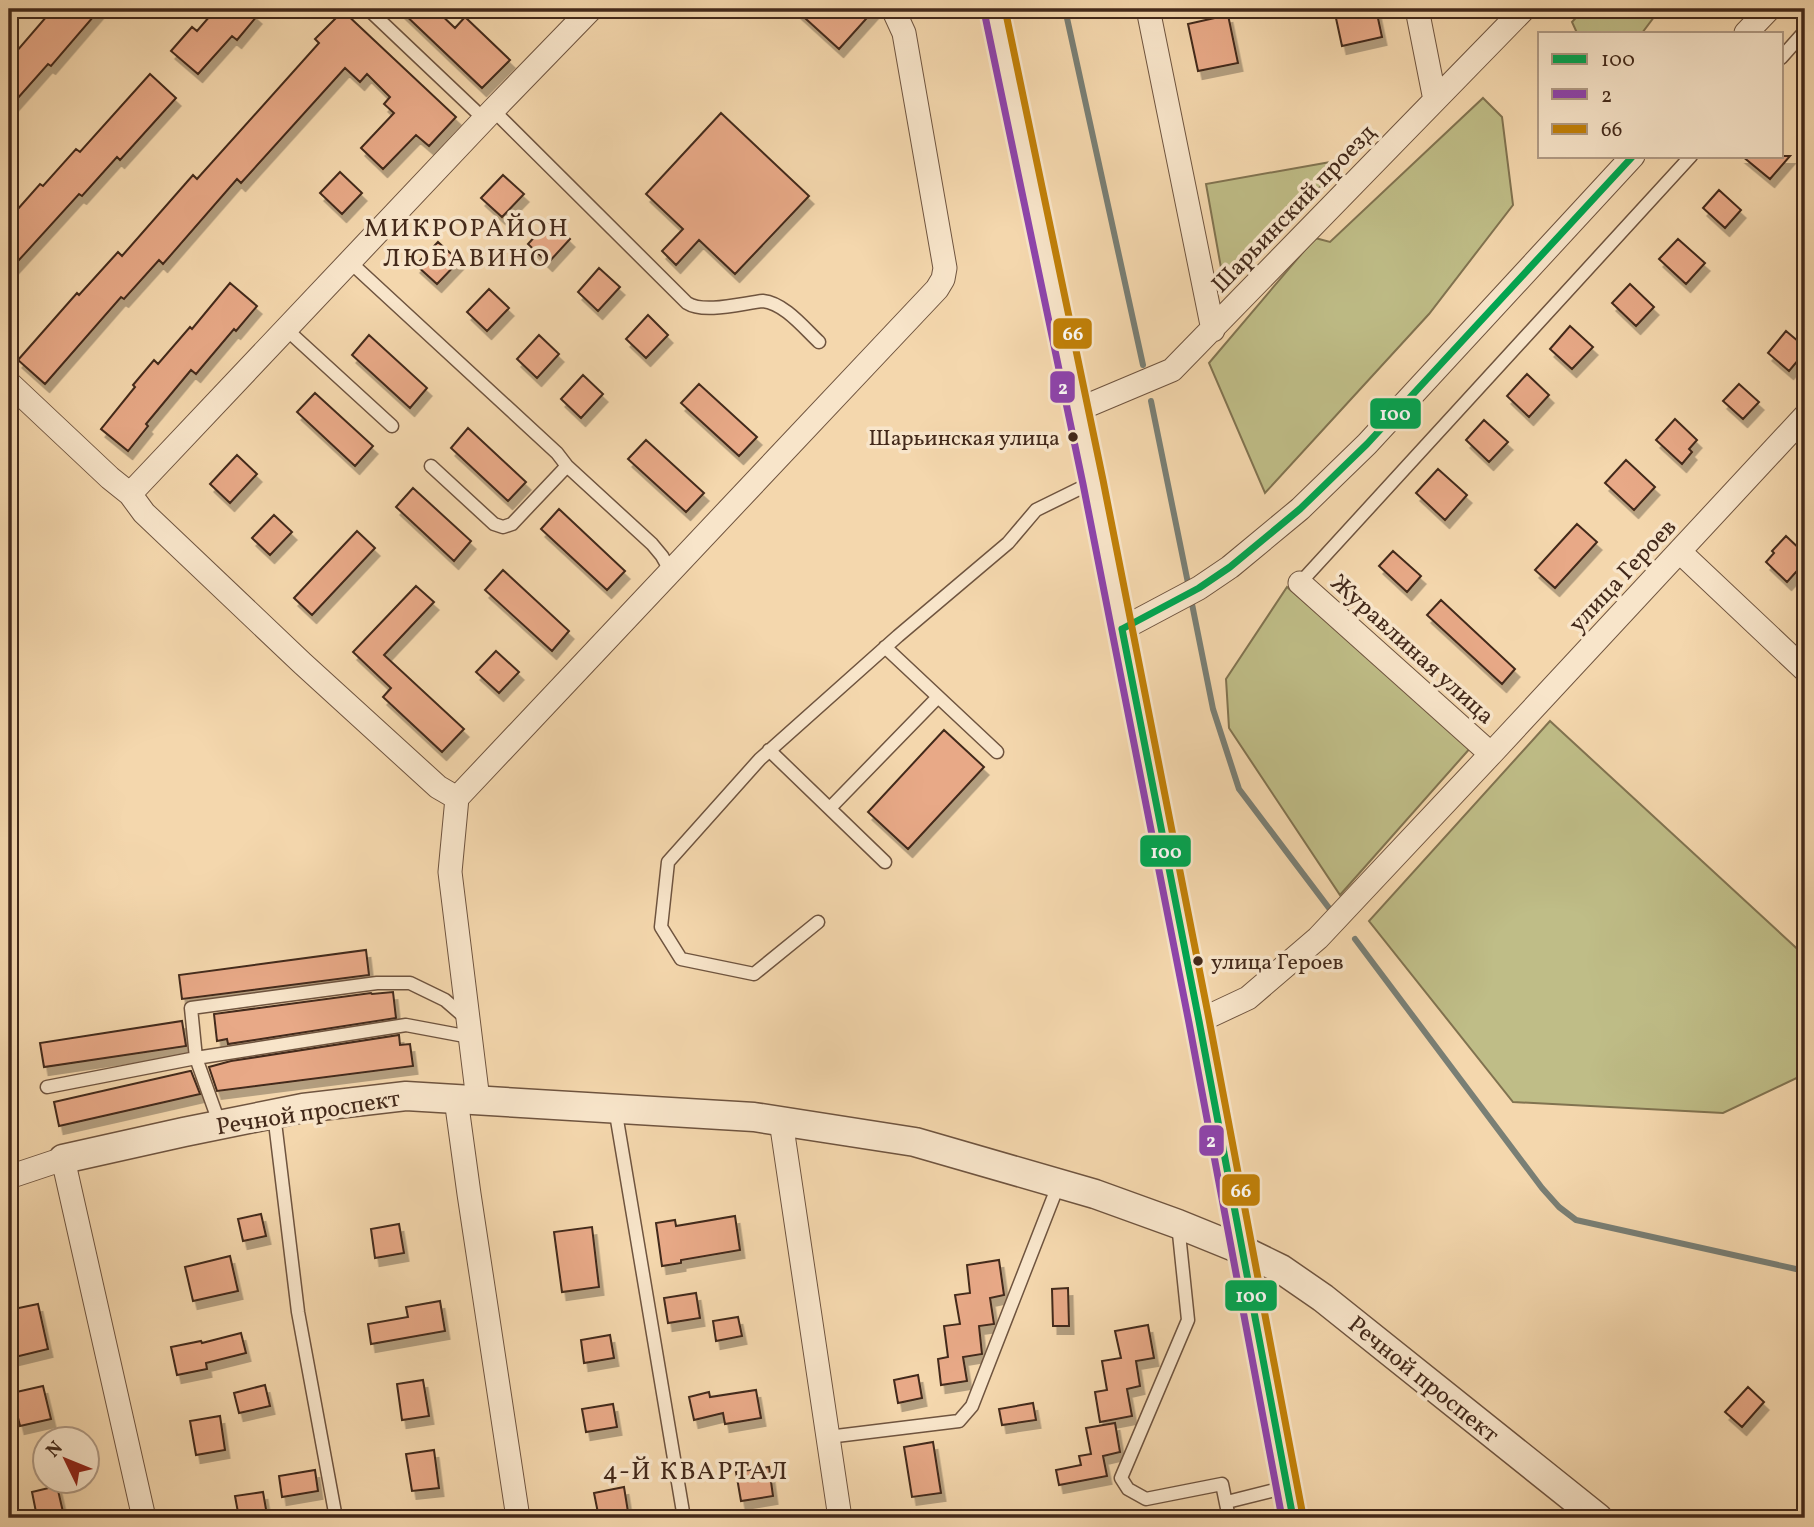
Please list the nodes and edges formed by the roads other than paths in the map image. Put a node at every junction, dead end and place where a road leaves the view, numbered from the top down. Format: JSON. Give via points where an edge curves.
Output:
{"nodes":[{"id":1,"x":368,"y":9,"type":"edge"},
{"id":2,"x":591,"y":9,"type":"edge"},
{"id":3,"x":893,"y":9,"type":"edge"},
{"id":4,"x":994,"y":9,"type":"edge"},
{"id":5,"x":1148,"y":9,"type":"edge"},
{"id":6,"x":1417,"y":9,"type":"edge"},
{"id":7,"x":1524,"y":9,"type":"edge"},
{"id":8,"x":1769,"y":9,"type":"edge"},
{"id":9,"x":1805,"y":31,"type":"edge"},
{"id":10,"x":1747,"y":32,"type":"edge"},
{"id":11,"x":1783,"y":56,"type":"edge"},
{"id":12,"x":1435,"y":100,"type":"junction"},
{"id":13,"x":489,"y":115,"type":"junction"},
{"id":14,"x":1631,"y":158,"type":"edge"},
{"id":15,"x":1689,"y":158,"type":"edge"},
{"id":16,"x":349,"y":262,"type":"junction"},
{"id":17,"x":286,"y":329,"type":"junction"},
{"id":18,"x":1213,"y":330,"type":"junction"},
{"id":19,"x":819,"y":342,"type":"dead end"},
{"id":20,"x":9,"y":383,"type":"edge"},
{"id":21,"x":1077,"y":410,"type":"junction"},
{"id":22,"x":1805,"y":416,"type":"edge"},
{"id":23,"x":392,"y":426,"type":"dead end"},
{"id":24,"x":431,"y":466,"type":"dead end"},
{"id":25,"x":567,"y":467,"type":"junction"},
{"id":26,"x":1093,"y":482,"type":"junction"},
{"id":27,"x":130,"y":494,"type":"junction"},
{"id":28,"x":1680,"y":552,"type":"junction"},
{"id":29,"x":671,"y":572,"type":"junction"},
{"id":30,"x":1300,"y":583,"type":"joint"},
{"id":31,"x":1122,"y":629,"type":"junction"},
{"id":32,"x":885,"y":647,"type":"junction"},
{"id":33,"x":1805,"y":670,"type":"edge"},
{"id":34,"x":938,"y":697,"type":"junction"},
{"id":35,"x":769,"y":750,"type":"junction"},
{"id":36,"x":997,"y":752,"type":"dead end"},
{"id":37,"x":1491,"y":754,"type":"junction"},
{"id":38,"x":457,"y":798,"type":"junction"},
{"id":39,"x":830,"y":808,"type":"junction"},
{"id":40,"x":885,"y":862,"type":"dead end"},
{"id":41,"x":818,"y":922,"type":"dead end"},
{"id":42,"x":1199,"y":1021,"type":"junction"},
{"id":43,"x":469,"y":1029,"type":"junction"},
{"id":44,"x":196,"y":1058,"type":"junction"},
{"id":45,"x":47,"y":1087,"type":"dead end"},
{"id":46,"x":467,"y":1099,"type":"junction"},
{"id":47,"x":615,"y":1108,"type":"junction"},
{"id":48,"x":274,"y":1114,"type":"junction"},
{"id":49,"x":781,"y":1121,"type":"junction"},
{"id":50,"x":220,"y":1126,"type":"junction"},
{"id":51,"x":63,"y":1159,"type":"junction"},
{"id":52,"x":9,"y":1177,"type":"edge"},
{"id":53,"x":1059,"y":1183,"type":"junction"},
{"id":54,"x":1178,"y":1224,"type":"junction"},
{"id":55,"x":1242,"y":1250,"type":"junction"},
{"id":56,"x":828,"y":1437,"type":"junction"},
{"id":57,"x":1287,"y":1487,"type":"junction"},
{"id":58,"x":1227,"y":1502,"type":"junction"},
{"id":59,"x":144,"y":1518,"type":"edge"},
{"id":60,"x":336,"y":1518,"type":"edge"},
{"id":61,"x":518,"y":1518,"type":"edge"},
{"id":62,"x":684,"y":1518,"type":"edge"},
{"id":63,"x":840,"y":1518,"type":"edge"},
{"id":64,"x":1229,"y":1518,"type":"edge"},
{"id":65,"x":1293,"y":1518,"type":"edge"},
{"id":66,"x":1598,"y":1518,"type":"edge"}],
"edges":[{"from":1,"to":13,"type":"lane"},
{"from":2,"to":13,"type":"street"},
{"from":3,"to":29,"type":"street","via":[[904,33],[945,268],[943,279]]},
{"from":4,"to":21,"type":"street"},
{"from":5,"to":18,"type":"street"},
{"from":6,"to":12,"type":"street"},
{"from":7,"to":12,"type":"street","name":"Шарьинский проезд"},
{"from":8,"to":10,"type":"street"},
{"from":9,"to":11,"type":"lane"},
{"from":12,"to":18,"type":"street","name":"Шарьинский проезд"},
{"from":13,"to":16,"type":"street"},
{"from":13,"to":19,"type":"lane","via":[[687,303],[704,308],[772,302]]},
{"from":14,"to":31,"type":"street","via":[[1367,444],[1300,509],[1230,567]]},
{"from":15,"to":30,"type":"lane"},
{"from":16,"to":17,"type":"street"},
{"from":16,"to":25,"type":"lane"},
{"from":17,"to":23,"type":"lane"},
{"from":17,"to":27,"type":"street"},
{"from":18,"to":21,"type":"street","name":"Шарьинский проезд","via":[[1172,370]]},
{"from":20,"to":27,"type":"street"},
{"from":21,"to":26,"type":"street"},
{"from":22,"to":28,"type":"street","name":"улица Героев"},
{"from":24,"to":25,"type":"lane","via":[[494,524],[503,527],[512,524]]},
{"from":25,"to":29,"type":"lane","via":[[652,544]]},
{"from":26,"to":31,"type":"street"},
{"from":26,"to":32,"type":"lane","via":[[1036,510],[1008,543]]},
{"from":27,"to":38,"type":"street","via":[[144,513],[302,663],[438,787]]},
{"from":28,"to":33,"type":"street"},
{"from":28,"to":37,"type":"street","name":"улица Героев"},
{"from":29,"to":38,"type":"street"},
{"from":30,"to":37,"type":"street","name":"Журавлиная улица"},
{"from":31,"to":42,"type":"street"},
{"from":32,"to":34,"type":"lane"},
{"from":32,"to":35,"type":"lane"},
{"from":34,"to":36,"type":"lane"},
{"from":34,"to":39,"type":"lane"},
{"from":35,"to":39,"type":"lane"},
{"from":35,"to":41,"type":"lane","via":[[668,862],[660,928],[681,959],[754,974]]},
{"from":37,"to":42,"type":"street","name":"улица Героев","via":[[1318,938],[1248,998]]},
{"from":38,"to":43,"type":"street","via":[[450,872]]},
{"from":39,"to":40,"type":"lane"},
{"from":42,"to":55,"type":"street"},
{"from":43,"to":44,"type":"lane","via":[[406,1025]]},
{"from":43,"to":44,"type":"lane","via":[[445,1000],[410,983],[377,983],[191,1008]]},
{"from":43,"to":46,"type":"street"},
{"from":44,"to":45,"type":"lane"},
{"from":44,"to":50,"type":"lane"},
{"from":46,"to":47,"type":"street","name":"Речной проспект"},
{"from":46,"to":48,"type":"street","name":"Речной проспект","via":[[406,1096]]},
{"from":46,"to":61,"type":"street","via":[[469,1194]]},
{"from":47,"to":49,"type":"street","name":"Речной проспект"},
{"from":47,"to":62,"type":"lane"},
{"from":48,"to":50,"type":"street","name":"Речной проспект"},
{"from":48,"to":60,"type":"lane","via":[[298,1312]]},
{"from":49,"to":53,"type":"street","name":"Речной проспект","via":[[915,1142]]},
{"from":49,"to":56,"type":"street"},
{"from":50,"to":51,"type":"street","name":"Речной проспект"},
{"from":51,"to":52,"type":"street","name":"Речной проспект"},
{"from":51,"to":59,"type":"street"},
{"from":53,"to":54,"type":"street","name":"Речной проспект"},
{"from":53,"to":56,"type":"lane","via":[[972,1406],[960,1421]]},
{"from":54,"to":55,"type":"street","name":"Речной проспект"},
{"from":54,"to":58,"type":"lane","via":[[1188,1320],[1121,1478],[1128,1489],[1146,1499],[1222,1484]]},
{"from":55,"to":57,"type":"street"},
{"from":55,"to":66,"type":"street","name":"Речной проспект","via":[[1281,1269],[1323,1298]]},
{"from":56,"to":63,"type":"street"},
{"from":57,"to":58,"type":"lane"},
{"from":57,"to":65,"type":"street"},
{"from":58,"to":64,"type":"lane"}]}
